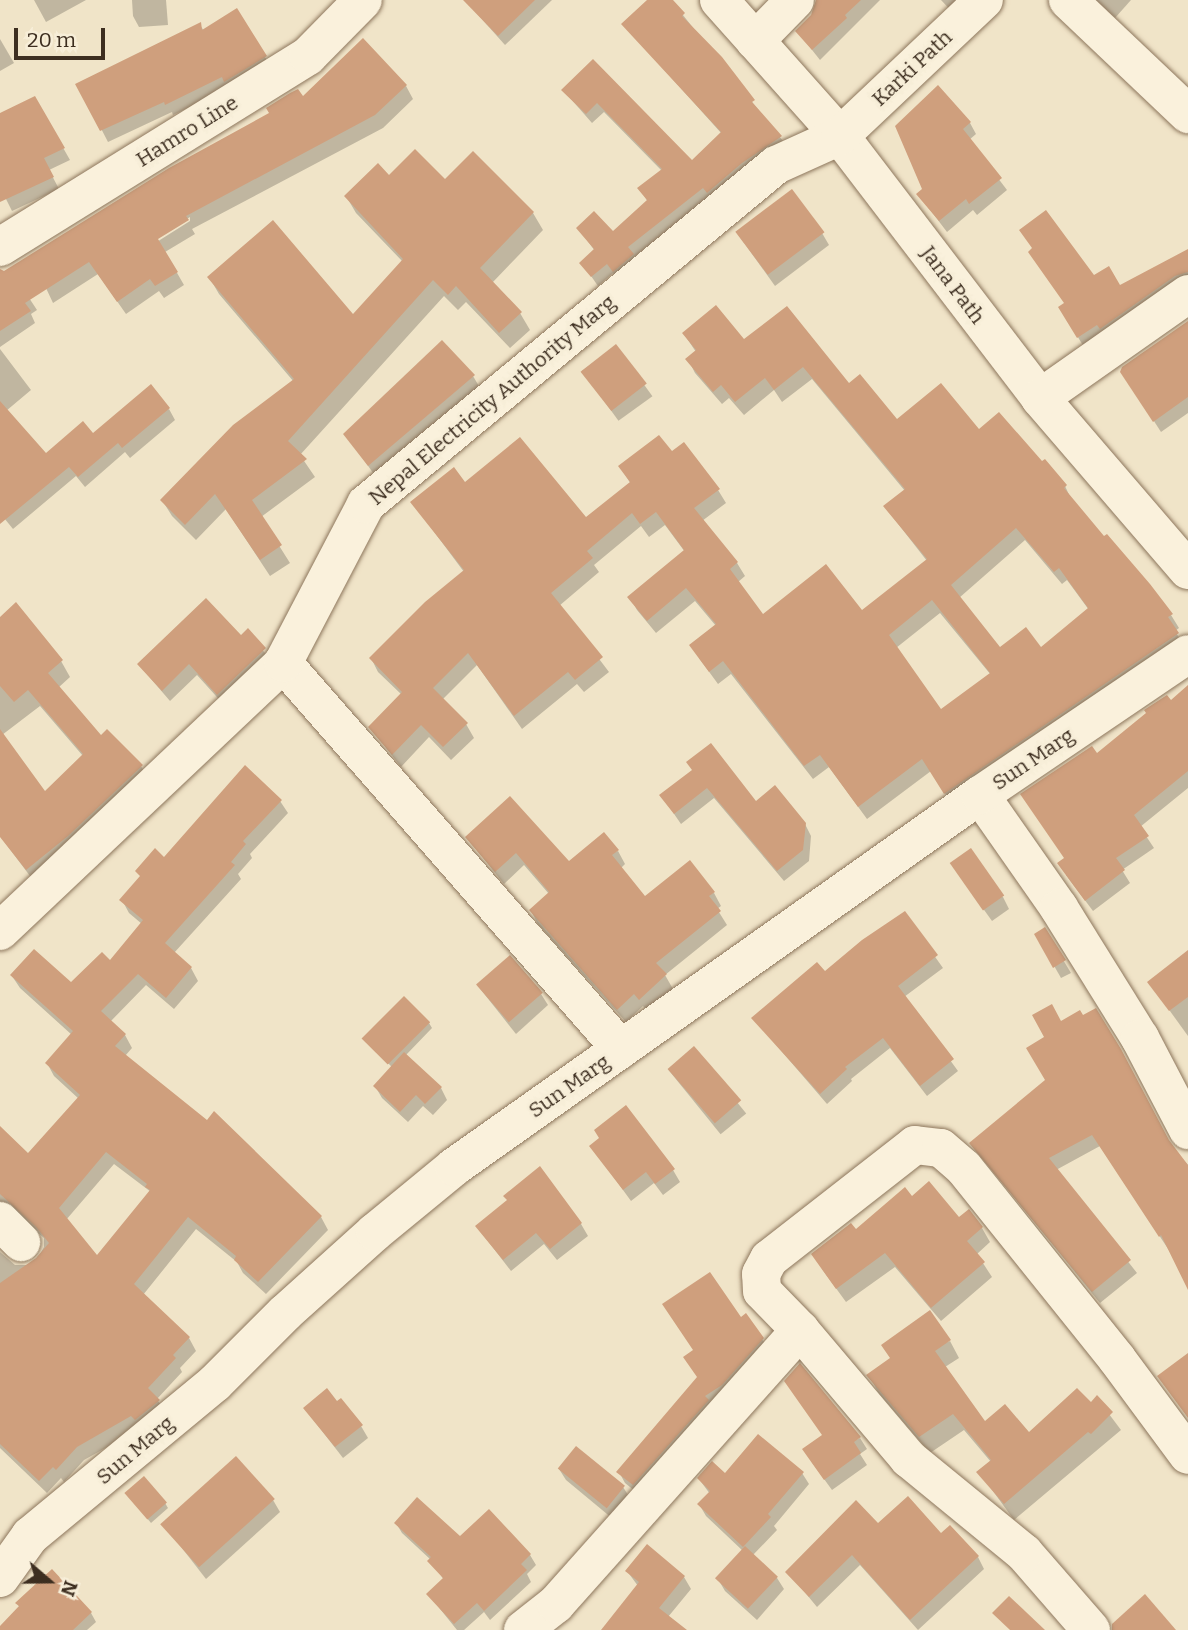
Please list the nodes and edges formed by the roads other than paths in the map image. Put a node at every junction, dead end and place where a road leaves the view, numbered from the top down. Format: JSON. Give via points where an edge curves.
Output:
{"nodes":[{"id":1,"x":363,"y":0,"type":"edge"},
{"id":2,"x":719,"y":0,"type":"edge"},
{"id":3,"x":795,"y":0,"type":"edge"},
{"id":4,"x":984,"y":0,"type":"edge"},
{"id":5,"x":1068,"y":0,"type":"edge"},
{"id":6,"x":755,"y":41,"type":"junction"},
{"id":7,"x":1188,"y":114,"type":"edge"},
{"id":8,"x":840,"y":136,"type":"junction"},
{"id":9,"x":0,"y":247,"type":"edge"},
{"id":10,"x":1188,"y":294,"type":"edge"},
{"id":11,"x":1040,"y":398,"type":"junction"},
{"id":12,"x":1188,"y":570,"type":"edge"},
{"id":13,"x":1188,"y":653,"type":"edge"},
{"id":14,"x":283,"y":663,"type":"junction"},
{"id":15,"x":981,"y":795,"type":"junction"},
{"id":16,"x":0,"y":931,"type":"edge"},
{"id":17,"x":621,"y":1049,"type":"junction"},
{"id":18,"x":1188,"y":1130,"type":"edge"},
{"id":19,"x":800,"y":1330,"type":"junction"},
{"id":20,"x":1188,"y":1455,"type":"edge"},
{"id":21,"x":0,"y":1578,"type":"edge"},
{"id":22,"x":523,"y":1630,"type":"edge"},
{"id":23,"x":1091,"y":1630,"type":"edge"}],
"edges":[{"from":1,"to":9,"type":"street","name":"Hamro Line","via":[[308,57]]},
{"from":2,"to":6,"type":"street","name":"Jana Path"},
{"from":3,"to":6,"type":"street"},
{"from":4,"to":8,"type":"street","name":"Karki Path"},
{"from":5,"to":7,"type":"street"},
{"from":6,"to":8,"type":"street","name":"Jana Path"},
{"from":8,"to":11,"type":"street","name":"Jana Path"},
{"from":8,"to":14,"type":"street","name":"Nepal Electricity Authority Marg","via":[[776,165],[366,504]]},
{"from":10,"to":11,"type":"street"},
{"from":11,"to":12,"type":"street","name":"Jana Path"},
{"from":13,"to":15,"type":"street","name":"Sun Marg"},
{"from":14,"to":16,"type":"street","name":"Nepal Electricity Authority Marg"},
{"from":14,"to":17,"type":"street"},
{"from":15,"to":17,"type":"street","name":"Sun Marg"},
{"from":15,"to":18,"type":"street","via":[[1132,1026]]},
{"from":17,"to":21,"type":"street","name":"Sun Marg","via":[[454,1167],[375,1232],[215,1382],[30,1536]]},
{"from":19,"to":20,"type":"street","via":[[762,1291],[761,1274],[769,1259],[915,1145],[941,1148],[973,1179]]},
{"from":19,"to":22,"type":"street","via":[[565,1595]]},
{"from":19,"to":23,"type":"street","via":[[909,1459],[1024,1553]]}]}
